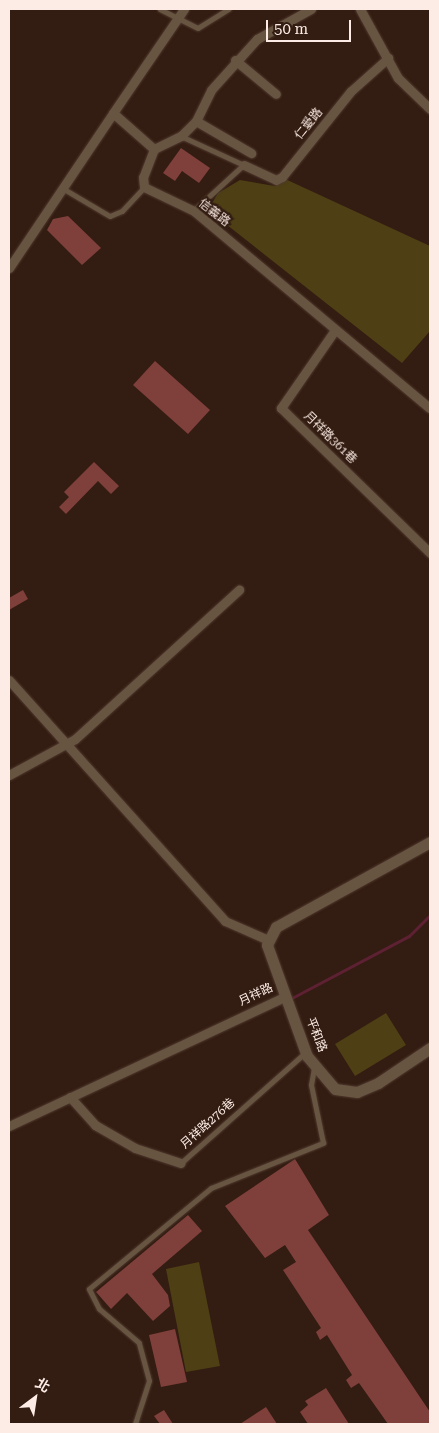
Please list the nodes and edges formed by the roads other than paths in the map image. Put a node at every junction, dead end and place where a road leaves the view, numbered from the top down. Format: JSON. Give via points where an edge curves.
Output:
{"nodes":[{"id":1,"x":160,"y":9,"type":"edge"},
{"id":2,"x":184,"y":9,"type":"edge"},
{"id":3,"x":228,"y":9,"type":"edge"},
{"id":4,"x":311,"y":9,"type":"edge"},
{"id":5,"x":360,"y":9,"type":"edge"},
{"id":6,"x":177,"y":20,"type":"junction"},
{"id":7,"x":388,"y":58,"type":"junction"},
{"id":8,"x":235,"y":60,"type":"junction"},
{"id":9,"x":276,"y":94,"type":"dead end"},
{"id":10,"x":430,"y":109,"type":"edge"},
{"id":11,"x":113,"y":113,"type":"junction"},
{"id":12,"x":196,"y":121,"type":"junction"},
{"id":13,"x":181,"y":136,"type":"junction"},
{"id":14,"x":154,"y":149,"type":"junction"},
{"id":15,"x":251,"y":153,"type":"dead end"},
{"id":16,"x":244,"y":165,"type":"junction"},
{"id":17,"x":144,"y":187,"type":"junction"},
{"id":18,"x":64,"y":189,"type":"junction"},
{"id":19,"x":194,"y":211,"type":"junction"},
{"id":20,"x":9,"y":268,"type":"edge"},
{"id":21,"x":335,"y":330,"type":"junction"},
{"id":22,"x":430,"y":408,"type":"edge"},
{"id":23,"x":430,"y":553,"type":"edge"},
{"id":24,"x":239,"y":590,"type":"dead end"},
{"id":25,"x":9,"y":680,"type":"edge"},
{"id":26,"x":66,"y":744,"type":"junction"},
{"id":27,"x":9,"y":775,"type":"edge"},
{"id":28,"x":430,"y":842,"type":"edge"},
{"id":29,"x":268,"y":940,"type":"junction"},
{"id":30,"x":287,"y":999,"type":"junction"},
{"id":31,"x":430,"y":1048,"type":"edge"},
{"id":32,"x":306,"y":1052,"type":"junction"},
{"id":33,"x":315,"y":1065,"type":"junction"},
{"id":34,"x":72,"y":1099,"type":"junction"},
{"id":35,"x":9,"y":1126,"type":"edge"},
{"id":36,"x":181,"y":1164,"type":"joint"},
{"id":37,"x":135,"y":1424,"type":"edge"}],
"edges":[{"from":1,"to":6,"type":"lane"},
{"from":2,"to":6,"type":"street"},
{"from":3,"to":6,"type":"lane","via":[[198,28]]},
{"from":4,"to":8,"type":"street","via":[[257,39]]},
{"from":5,"to":7,"type":"street"},
{"from":6,"to":11,"type":"street"},
{"from":7,"to":10,"type":"street","via":[[409,92]]},
{"from":7,"to":16,"type":"street","name":"仁愛路","via":[[352,91],[282,177],[276,180]]},
{"from":8,"to":9,"type":"street"},
{"from":8,"to":12,"type":"street","via":[[211,90]]},
{"from":11,"to":14,"type":"street"},
{"from":11,"to":18,"type":"street"},
{"from":12,"to":13,"type":"street"},
{"from":12,"to":15,"type":"street"},
{"from":13,"to":14,"type":"street"},
{"from":13,"to":16,"type":"lane","name":"仁愛路"},
{"from":14,"to":17,"type":"street","via":[[143,177]]},
{"from":16,"to":19,"type":"lane"},
{"from":17,"to":18,"type":"lane","via":[[122,211],[110,216]]},
{"from":17,"to":19,"type":"street","name":"信義路"},
{"from":18,"to":20,"type":"street"},
{"from":19,"to":21,"type":"street","name":"信義路"},
{"from":21,"to":22,"type":"street","name":"信義路"},
{"from":21,"to":23,"type":"street","name":"月祥路361巷","via":[[281,408]]},
{"from":24,"to":26,"type":"street"},
{"from":25,"to":26,"type":"street"},
{"from":26,"to":27,"type":"street"},
{"from":26,"to":29,"type":"street","via":[[225,921]]},
{"from":28,"to":29,"type":"street","via":[[292,916],[276,927]]},
{"from":29,"to":30,"type":"street","name":"月祥路","via":[[268,950]]},
{"from":30,"to":32,"type":"street","name":"平和路"},
{"from":30,"to":34,"type":"street","name":"月祥路"},
{"from":31,"to":33,"type":"street","name":"平和路","via":[[378,1083],[357,1092],[335,1089]]},
{"from":32,"to":33,"type":"street","name":"平和路"},
{"from":32,"to":36,"type":"lane","name":"月祥路276巷"},
{"from":33,"to":37,"type":"lane","via":[[311,1085],[323,1144],[211,1188],[89,1289],[99,1309],[139,1343],[149,1381]]},
{"from":34,"to":35,"type":"street","name":"月祥路"},
{"from":34,"to":36,"type":"street","name":"月祥路276巷","via":[[95,1124],[127,1143]]}]}
